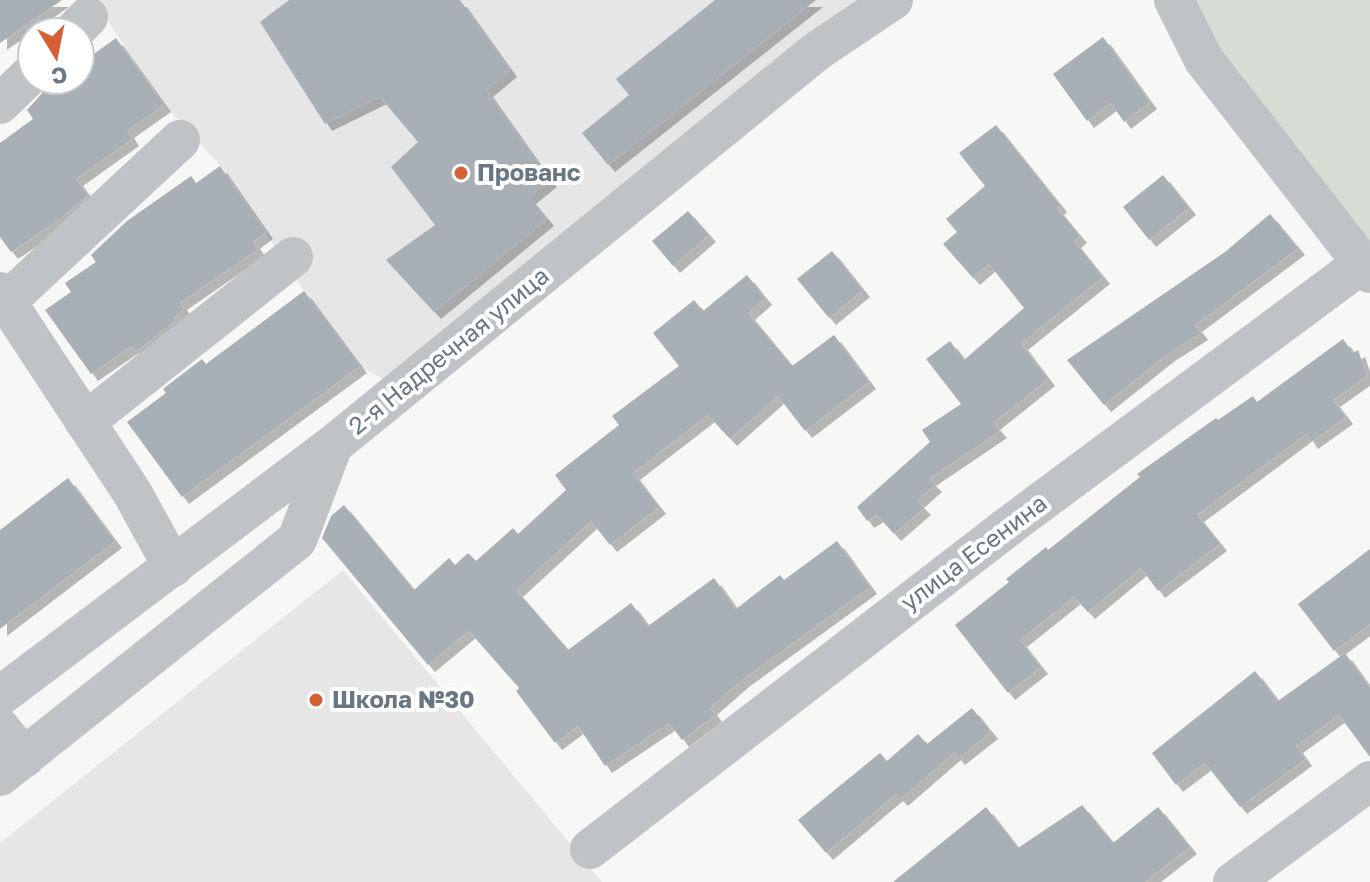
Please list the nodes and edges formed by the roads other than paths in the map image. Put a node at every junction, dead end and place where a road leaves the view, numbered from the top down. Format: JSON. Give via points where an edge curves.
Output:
{"nodes":[{"id":1,"x":893,"y":0,"type":"edge"},
{"id":2,"x":1174,"y":0,"type":"edge"},
{"id":3,"x":16,"y":88,"type":"edge"},
{"id":4,"x":0,"y":104,"type":"edge"},
{"id":5,"x":180,"y":140,"type":"dead end"},
{"id":6,"x":293,"y":257,"type":"dead end"},
{"id":7,"x":1366,"y":268,"type":"edge"},
{"id":8,"x":3,"y":297,"type":"edge"},
{"id":9,"x":85,"y":422,"type":"junction"},
{"id":10,"x":333,"y":445,"type":"junction"},
{"id":11,"x":173,"y":567,"type":"junction"},
{"id":12,"x":0,"y":696,"type":"edge"},
{"id":13,"x":8,"y":754,"type":"edge"},
{"id":14,"x":1370,"y":781,"type":"edge"},
{"id":15,"x":590,"y":849,"type":"dead end"},
{"id":16,"x":1233,"y":882,"type":"edge"}],
"edges":[{"from":1,"to":10,"type":"street","name":"2-я Надречная улица","via":[[817,51]]},
{"from":2,"to":7,"type":"street","via":[[1204,60]]},
{"from":3,"to":4,"type":"street"},
{"from":5,"to":8,"type":"street"},
{"from":6,"to":9,"type":"street"},
{"from":7,"to":15,"type":"street","name":"улица Есенина","via":[[1014,522]]},
{"from":8,"to":9,"type":"street"},
{"from":9,"to":11,"type":"street"},
{"from":10,"to":11,"type":"street","name":"2-я Надречная улица"},
{"from":10,"to":13,"type":"street","via":[[297,540]]},
{"from":11,"to":12,"type":"street","name":"2-я Надречная улица"},
{"from":14,"to":16,"type":"street"}]}
